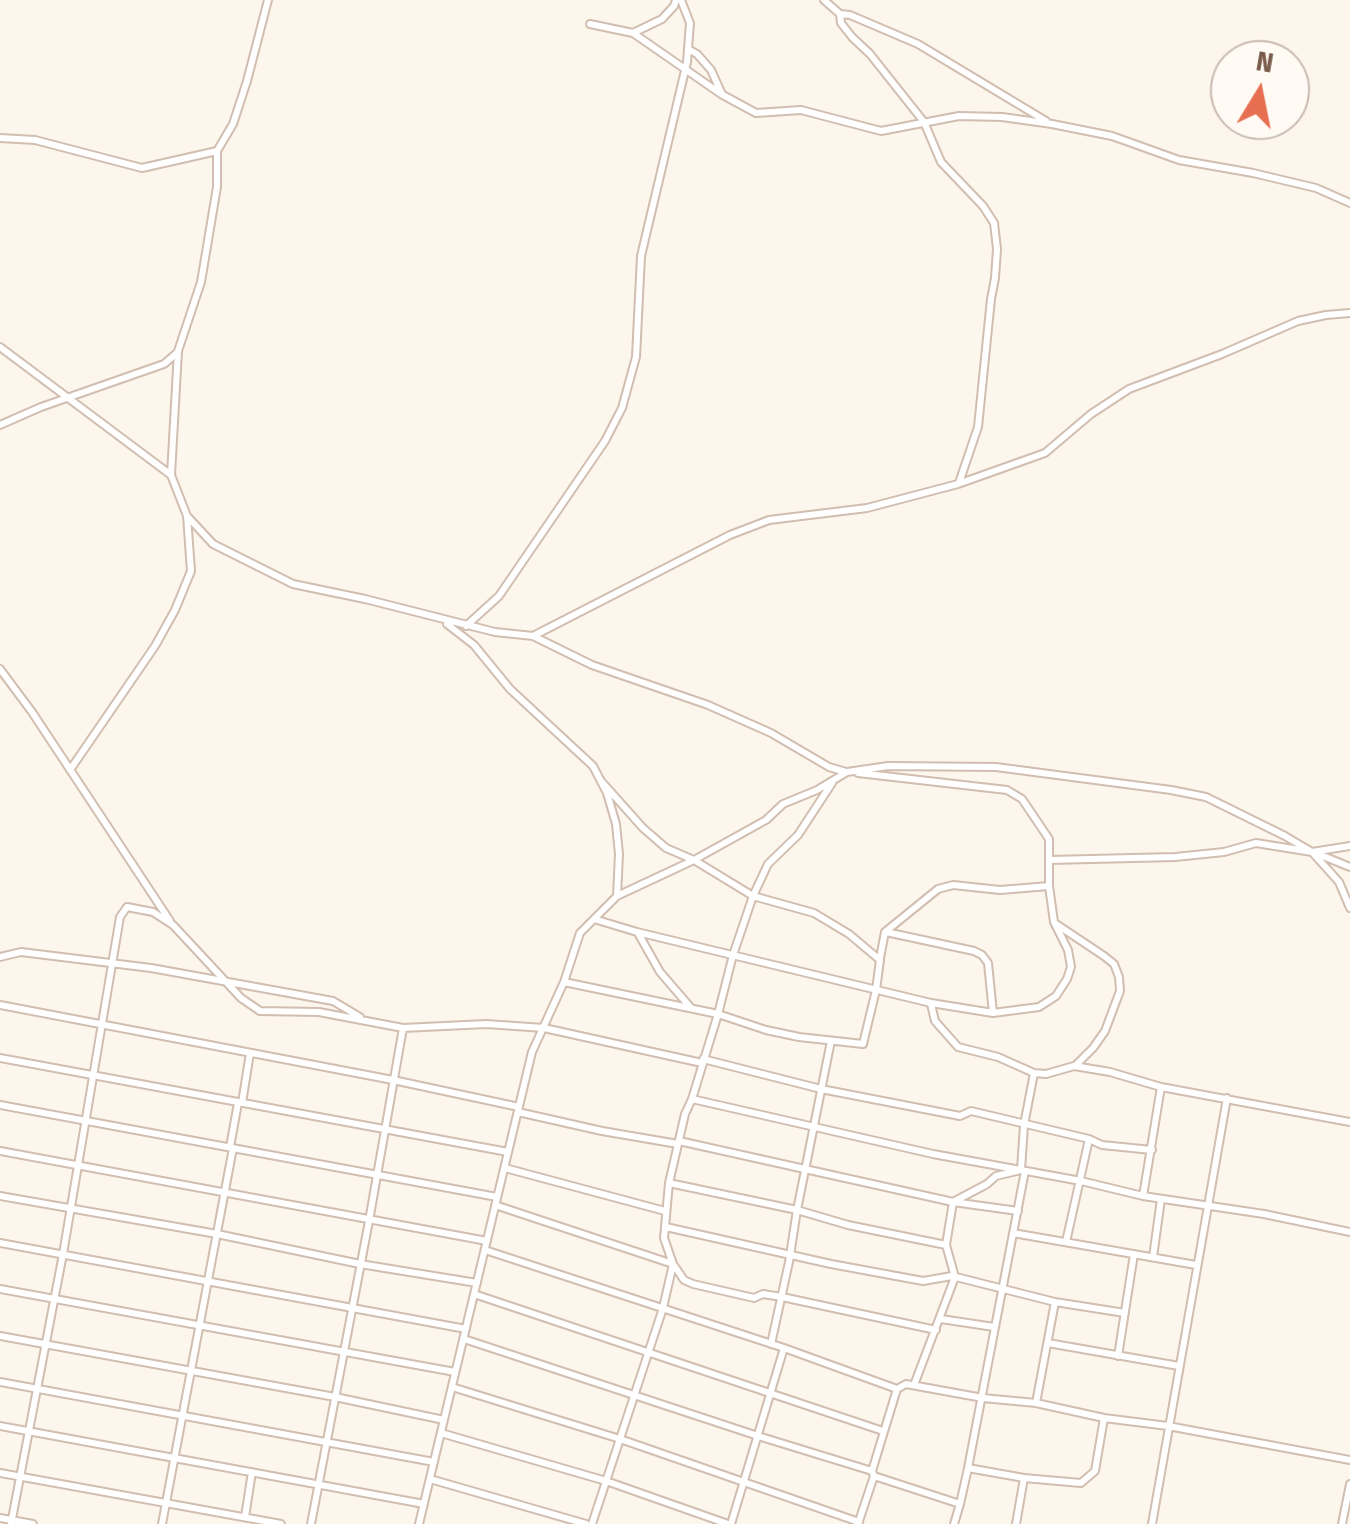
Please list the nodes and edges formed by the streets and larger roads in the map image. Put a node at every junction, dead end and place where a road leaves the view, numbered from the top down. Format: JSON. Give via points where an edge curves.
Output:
{"nodes":[{"id":1,"x":268,"y":0,"type":"edge"},
{"id":2,"x":680,"y":0,"type":"edge"},
{"id":3,"x":824,"y":0,"type":"edge"},
{"id":4,"x":840,"y":14,"type":"junction"},
{"id":5,"x":590,"y":24,"type":"dead end"},
{"id":6,"x":632,"y":32,"type":"junction"},
{"id":7,"x":688,"y":48,"type":"junction"},
{"id":8,"x":686,"y":68,"type":"junction"},
{"id":9,"x":721,"y":94,"type":"junction"},
{"id":10,"x":924,"y":122,"type":"junction"},
{"id":11,"x":1052,"y":124,"type":"junction"},
{"id":12,"x":0,"y":138,"type":"edge"},
{"id":13,"x":217,"y":151,"type":"junction"},
{"id":14,"x":1350,"y":203,"type":"edge"},
{"id":15,"x":1350,"y":313,"type":"edge"},
{"id":16,"x":0,"y":347,"type":"edge"},
{"id":17,"x":178,"y":352,"type":"junction"},
{"id":18,"x":66,"y":398,"type":"junction"},
{"id":19,"x":0,"y":425,"type":"edge"},
{"id":20,"x":171,"y":476,"type":"junction"},
{"id":21,"x":958,"y":484,"type":"junction"},
{"id":22,"x":186,"y":516,"type":"junction"},
{"id":23,"x":442,"y":620,"type":"junction"},
{"id":24,"x":466,"y":626,"type":"junction"},
{"id":25,"x":533,"y":636,"type":"junction"},
{"id":26,"x":0,"y":669,"type":"edge"},
{"id":27,"x":70,"y":770,"type":"junction"},
{"id":28,"x":847,"y":772,"type":"junction"},
{"id":29,"x":600,"y":781,"type":"junction"},
{"id":30,"x":833,"y":782,"type":"junction"},
{"id":31,"x":1350,"y":846,"type":"edge"},
{"id":32,"x":1312,"y":852,"type":"junction"},
{"id":33,"x":694,"y":860,"type":"junction"},
{"id":34,"x":1049,"y":860,"type":"junction"},
{"id":35,"x":1350,"y":867,"type":"edge"},
{"id":36,"x":1049,"y":886,"type":"junction"},
{"id":37,"x":617,"y":896,"type":"junction"},
{"id":38,"x":753,"y":896,"type":"junction"},
{"id":39,"x":1350,"y":908,"type":"edge"},
{"id":40,"x":593,"y":918,"type":"junction"},
{"id":41,"x":1054,"y":922,"type":"junction"},
{"id":42,"x":173,"y":925,"type":"junction"},
{"id":43,"x":637,"y":932,"type":"junction"},
{"id":44,"x":885,"y":932,"type":"junction"},
{"id":45,"x":733,"y":955,"type":"junction"},
{"id":46,"x":0,"y":957,"type":"edge"},
{"id":47,"x":880,"y":960,"type":"junction"},
{"id":48,"x":113,"y":963,"type":"junction"},
{"id":49,"x":225,"y":981,"type":"junction"},
{"id":50,"x":564,"y":982,"type":"junction"},
{"id":51,"x":876,"y":990,"type":"junction"},
{"id":52,"x":0,"y":1004,"type":"edge"},
{"id":53,"x":931,"y":1004,"type":"junction"},
{"id":54,"x":692,"y":1008,"type":"junction"},
{"id":55,"x":718,"y":1014,"type":"junction"},
{"id":56,"x":994,"y":1014,"type":"junction"},
{"id":57,"x":371,"y":1022,"type":"junction"},
{"id":58,"x":103,"y":1024,"type":"junction"},
{"id":59,"x":402,"y":1028,"type":"junction"},
{"id":60,"x":544,"y":1028,"type":"junction"},
{"id":61,"x":831,"y":1041,"type":"junction"},
{"id":62,"x":250,"y":1053,"type":"junction"},
{"id":63,"x":0,"y":1058,"type":"edge"},
{"id":64,"x":702,"y":1061,"type":"junction"},
{"id":65,"x":1074,"y":1066,"type":"junction"},
{"id":66,"x":1034,"y":1073,"type":"junction"},
{"id":67,"x":94,"y":1075,"type":"junction"},
{"id":68,"x":393,"y":1080,"type":"junction"},
{"id":69,"x":1161,"y":1088,"type":"junction"},
{"id":70,"x":821,"y":1089,"type":"junction"},
{"id":71,"x":1227,"y":1098,"type":"junction"},
{"id":72,"x":692,"y":1099,"type":"junction"},
{"id":73,"x":240,"y":1103,"type":"junction"},
{"id":74,"x":0,"y":1105,"type":"edge"},
{"id":75,"x":518,"y":1109,"type":"junction"},
{"id":76,"x":85,"y":1121,"type":"junction"},
{"id":77,"x":1350,"y":1122,"type":"edge"},
{"id":78,"x":1024,"y":1125,"type":"junction"},
{"id":79,"x":813,"y":1126,"type":"junction"},
{"id":80,"x":385,"y":1128,"type":"junction"},
{"id":81,"x":1089,"y":1140,"type":"junction"},
{"id":82,"x":679,"y":1143,"type":"junction"},
{"id":83,"x":232,"y":1148,"type":"junction"},
{"id":84,"x":1152,"y":1150,"type":"junction"},
{"id":85,"x":0,"y":1151,"type":"edge"},
{"id":86,"x":508,"y":1152,"type":"junction"},
{"id":87,"x":76,"y":1164,"type":"junction"},
{"id":88,"x":505,"y":1168,"type":"junction"},
{"id":89,"x":805,"y":1170,"type":"junction"},
{"id":90,"x":1023,"y":1170,"type":"junction"},
{"id":91,"x":376,"y":1174,"type":"junction"},
{"id":92,"x":1080,"y":1180,"type":"junction"},
{"id":93,"x":669,"y":1183,"type":"junction"},
{"id":94,"x":224,"y":1193,"type":"junction"},
{"id":95,"x":0,"y":1196,"type":"edge"},
{"id":96,"x":1143,"y":1196,"type":"junction"},
{"id":97,"x":1162,"y":1199,"type":"junction"},
{"id":98,"x":496,"y":1201,"type":"junction"},
{"id":99,"x":953,"y":1202,"type":"junction"},
{"id":100,"x":1207,"y":1205,"type":"junction"},
{"id":101,"x":71,"y":1210,"type":"junction"},
{"id":102,"x":797,"y":1210,"type":"junction"},
{"id":103,"x":1018,"y":1210,"type":"junction"},
{"id":104,"x":665,"y":1211,"type":"junction"},
{"id":105,"x":369,"y":1221,"type":"junction"},
{"id":106,"x":666,"y":1227,"type":"junction"},
{"id":107,"x":1350,"y":1232,"type":"edge"},
{"id":108,"x":1014,"y":1233,"type":"junction"},
{"id":109,"x":217,"y":1234,"type":"junction"},
{"id":110,"x":1066,"y":1242,"type":"junction"},
{"id":111,"x":0,"y":1243,"type":"edge"},
{"id":112,"x":946,"y":1245,"type":"junction"},
{"id":113,"x":486,"y":1246,"type":"junction"},
{"id":114,"x":63,"y":1254,"type":"junction"},
{"id":115,"x":790,"y":1254,"type":"junction"},
{"id":116,"x":1134,"y":1254,"type":"junction"},
{"id":117,"x":1152,"y":1257,"type":"junction"},
{"id":118,"x":360,"y":1264,"type":"junction"},
{"id":119,"x":673,"y":1264,"type":"junction"},
{"id":120,"x":1196,"y":1265,"type":"junction"},
{"id":121,"x":956,"y":1277,"type":"junction"},
{"id":122,"x":208,"y":1281,"type":"junction"},
{"id":123,"x":477,"y":1283,"type":"junction"},
{"id":124,"x":0,"y":1289,"type":"edge"},
{"id":125,"x":1002,"y":1290,"type":"junction"},
{"id":126,"x":474,"y":1294,"type":"junction"},
{"id":127,"x":782,"y":1297,"type":"junction"},
{"id":128,"x":54,"y":1300,"type":"junction"},
{"id":129,"x":1054,"y":1302,"type":"junction"},
{"id":130,"x":351,"y":1307,"type":"junction"},
{"id":131,"x":663,"y":1308,"type":"junction"},
{"id":132,"x":1125,"y":1313,"type":"junction"},
{"id":133,"x":941,"y":1319,"type":"junction"},
{"id":134,"x":200,"y":1324,"type":"junction"},
{"id":135,"x":994,"y":1327,"type":"junction"},
{"id":136,"x":466,"y":1329,"type":"junction"},
{"id":137,"x":936,"y":1330,"type":"junction"},
{"id":138,"x":0,"y":1336,"type":"edge"},
{"id":139,"x":464,"y":1339,"type":"junction"},
{"id":140,"x":1048,"y":1343,"type":"junction"},
{"id":141,"x":45,"y":1344,"type":"junction"},
{"id":142,"x":771,"y":1344,"type":"junction"},
{"id":143,"x":784,"y":1348,"type":"junction"},
{"id":144,"x":343,"y":1350,"type":"junction"},
{"id":145,"x":648,"y":1353,"type":"junction"},
{"id":146,"x":1118,"y":1356,"type":"junction"},
{"id":147,"x":1178,"y":1366,"type":"junction"},
{"id":148,"x":191,"y":1371,"type":"junction"},
{"id":149,"x":456,"y":1372,"type":"junction"},
{"id":150,"x":0,"y":1382,"type":"edge"},
{"id":151,"x":914,"y":1386,"type":"junction"},
{"id":152,"x":452,"y":1387,"type":"junction"},
{"id":153,"x":38,"y":1389,"type":"junction"},
{"id":154,"x":897,"y":1389,"type":"junction"},
{"id":155,"x":770,"y":1393,"type":"junction"},
{"id":156,"x":635,"y":1395,"type":"junction"},
{"id":157,"x":335,"y":1398,"type":"junction"},
{"id":158,"x":983,"y":1398,"type":"junction"},
{"id":159,"x":1036,"y":1402,"type":"junction"},
{"id":160,"x":182,"y":1416,"type":"junction"},
{"id":161,"x":1104,"y":1418,"type":"junction"},
{"id":162,"x":444,"y":1420,"type":"junction"},
{"id":163,"x":0,"y":1426,"type":"edge"},
{"id":164,"x":1168,"y":1426,"type":"junction"},
{"id":165,"x":883,"y":1431,"type":"junction"},
{"id":166,"x":29,"y":1432,"type":"junction"},
{"id":167,"x":441,"y":1433,"type":"junction"},
{"id":168,"x":758,"y":1436,"type":"junction"},
{"id":169,"x":620,"y":1439,"type":"junction"},
{"id":170,"x":326,"y":1442,"type":"junction"},
{"id":171,"x":174,"y":1458,"type":"junction"},
{"id":172,"x":1350,"y":1460,"type":"edge"},
{"id":173,"x":434,"y":1462,"type":"junction"},
{"id":174,"x":968,"y":1468,"type":"junction"},
{"id":175,"x":252,"y":1472,"type":"junction"},
{"id":176,"x":0,"y":1473,"type":"edge"},
{"id":177,"x":873,"y":1474,"type":"junction"},
{"id":178,"x":20,"y":1476,"type":"junction"},
{"id":179,"x":1024,"y":1478,"type":"junction"},
{"id":180,"x":430,"y":1479,"type":"junction"},
{"id":181,"x":743,"y":1480,"type":"junction"},
{"id":182,"x":606,"y":1481,"type":"junction"},
{"id":183,"x":319,"y":1484,"type":"junction"},
{"id":184,"x":1350,"y":1484,"type":"edge"},
{"id":185,"x":166,"y":1503,"type":"junction"},
{"id":186,"x":424,"y":1504,"type":"junction"},
{"id":187,"x":960,"y":1504,"type":"junction"},
{"id":188,"x":0,"y":1518,"type":"edge"},
{"id":189,"x":245,"y":1518,"type":"junction"},
{"id":190,"x":11,"y":1522,"type":"edge"},
{"id":191,"x":858,"y":1523,"type":"edge"},
{"id":192,"x":33,"y":1524,"type":"edge"},
{"id":193,"x":162,"y":1524,"type":"edge"},
{"id":194,"x":281,"y":1524,"type":"edge"},
{"id":195,"x":312,"y":1524,"type":"edge"},
{"id":196,"x":420,"y":1524,"type":"edge"},
{"id":197,"x":589,"y":1524,"type":"edge"},
{"id":198,"x":729,"y":1524,"type":"edge"},
{"id":199,"x":954,"y":1524,"type":"edge"},
{"id":200,"x":1016,"y":1524,"type":"edge"},
{"id":201,"x":1152,"y":1524,"type":"edge"},
{"id":202,"x":1342,"y":1524,"type":"edge"}],
"edges":[{"from":1,"to":13,"type":"street","via":[[233,124]]},
{"from":2,"to":6,"type":"street","via":[[662,19]]},
{"from":2,"to":7,"type":"street","via":[[690,24]]},
{"from":3,"to":4,"type":"street"},
{"from":4,"to":10,"type":"street"},
{"from":4,"to":11,"type":"street","via":[[918,44]]},
{"from":5,"to":6,"type":"street"},
{"from":6,"to":8,"type":"street"},
{"from":7,"to":8,"type":"street"},
{"from":7,"to":9,"type":"street","via":[[711,70]]},
{"from":8,"to":9,"type":"street"},
{"from":8,"to":24,"type":"street","via":[[641,256],[636,358],[622,408],[498,596]]},
{"from":9,"to":10,"type":"street","via":[[756,112],[801,110],[881,131]]},
{"from":10,"to":11,"type":"street","via":[[959,116]]},
{"from":10,"to":21,"type":"street","via":[[940,162],[994,223],[997,249],[978,427]]},
{"from":11,"to":14,"type":"street","via":[[1179,160],[1316,188]]},
{"from":12,"to":13,"type":"street","via":[[36,140],[142,168]]},
{"from":13,"to":17,"type":"street","via":[[201,282]]},
{"from":15,"to":21,"type":"street","via":[[1298,321],[1129,389],[1045,453]]},
{"from":16,"to":18,"type":"street"},
{"from":17,"to":18,"type":"street","via":[[164,364]]},
{"from":17,"to":20,"type":"street"},
{"from":18,"to":19,"type":"street"},
{"from":18,"to":20,"type":"street"},
{"from":20,"to":22,"type":"street"},
{"from":21,"to":25,"type":"street","via":[[867,508],[769,520]]},
{"from":22,"to":23,"type":"street","via":[[213,544],[293,584]]},
{"from":22,"to":27,"type":"street","via":[[190,570],[175,610]]},
{"from":23,"to":24,"type":"street"},
{"from":23,"to":29,"type":"street","via":[[593,766]]},
{"from":24,"to":25,"type":"street"},
{"from":25,"to":28,"type":"street","via":[[592,665],[708,705]]},
{"from":26,"to":27,"type":"street"},
{"from":27,"to":42,"type":"street"},
{"from":28,"to":30,"type":"street"},
{"from":28,"to":32,"type":"street","via":[[996,767],[1171,790],[1206,797]]},
{"from":28,"to":34,"type":"street","via":[[1007,790],[1022,799],[1049,839]]},
{"from":29,"to":33,"type":"street","via":[[666,848]]},
{"from":29,"to":37,"type":"street","via":[[616,824]]},
{"from":30,"to":33,"type":"street","via":[[783,804]]},
{"from":30,"to":38,"type":"street","via":[[798,835],[768,864]]},
{"from":31,"to":32,"type":"street"},
{"from":32,"to":34,"type":"street","via":[[1256,844],[1175,857]]},
{"from":32,"to":35,"type":"street"},
{"from":32,"to":39,"type":"street"},
{"from":33,"to":37,"type":"street"},
{"from":33,"to":38,"type":"street"},
{"from":34,"to":36,"type":"street"},
{"from":36,"to":41,"type":"street"},
{"from":36,"to":44,"type":"street","via":[[938,889]]},
{"from":37,"to":40,"type":"street"},
{"from":38,"to":45,"type":"street"},
{"from":38,"to":47,"type":"street","via":[[814,913]]},
{"from":40,"to":43,"type":"street"},
{"from":40,"to":50,"type":"street","via":[[580,933]]},
{"from":41,"to":56,"type":"street","via":[[1068,950],[1068,979],[1038,1007]]},
{"from":41,"to":65,"type":"street","via":[[1114,964],[1119,977],[1105,1030]]},
{"from":42,"to":48,"type":"street","via":[[127,907]]},
{"from":42,"to":49,"type":"street"},
{"from":43,"to":45,"type":"street"},
{"from":43,"to":54,"type":"street"},
{"from":44,"to":47,"type":"street"},
{"from":44,"to":56,"type":"street","via":[[982,955]]},
{"from":45,"to":51,"type":"street"},
{"from":45,"to":55,"type":"street"},
{"from":46,"to":48,"type":"street","via":[[21,952]]},
{"from":47,"to":51,"type":"street"},
{"from":48,"to":49,"type":"street"},
{"from":48,"to":58,"type":"street"},
{"from":49,"to":57,"type":"street","via":[[333,1001]]},
{"from":49,"to":57,"type":"street","via":[[260,1012],[319,1012]]},
{"from":50,"to":54,"type":"street"},
{"from":50,"to":60,"type":"street"},
{"from":51,"to":53,"type":"street"},
{"from":51,"to":61,"type":"street","via":[[863,1044]]},
{"from":52,"to":58,"type":"street"},
{"from":53,"to":56,"type":"street"},
{"from":53,"to":66,"type":"street","via":[[935,1021],[958,1047]]},
{"from":54,"to":55,"type":"street"},
{"from":55,"to":61,"type":"street"},
{"from":55,"to":64,"type":"street"},
{"from":57,"to":59,"type":"street"},
{"from":58,"to":62,"type":"street"},
{"from":58,"to":67,"type":"street"},
{"from":59,"to":60,"type":"street"},
{"from":59,"to":68,"type":"street"},
{"from":60,"to":64,"type":"street"},
{"from":60,"to":75,"type":"street"},
{"from":61,"to":70,"type":"street"},
{"from":62,"to":68,"type":"street"},
{"from":62,"to":73,"type":"street"},
{"from":63,"to":67,"type":"street"},
{"from":64,"to":70,"type":"street"},
{"from":64,"to":72,"type":"street"},
{"from":65,"to":66,"type":"street"},
{"from":65,"to":69,"type":"street"},
{"from":66,"to":78,"type":"street"},
{"from":67,"to":73,"type":"street"},
{"from":67,"to":76,"type":"street"},
{"from":68,"to":75,"type":"street"},
{"from":68,"to":80,"type":"street"},
{"from":69,"to":71,"type":"street"},
{"from":69,"to":84,"type":"street"},
{"from":70,"to":78,"type":"street"},
{"from":70,"to":79,"type":"street"},
{"from":71,"to":77,"type":"street"},
{"from":71,"to":100,"type":"street"},
{"from":72,"to":79,"type":"street"},
{"from":72,"to":82,"type":"street"},
{"from":73,"to":80,"type":"street"},
{"from":73,"to":83,"type":"street"},
{"from":74,"to":76,"type":"street"},
{"from":75,"to":82,"type":"street"},
{"from":75,"to":86,"type":"street"},
{"from":76,"to":83,"type":"street"},
{"from":76,"to":87,"type":"street"},
{"from":78,"to":81,"type":"street"},
{"from":78,"to":90,"type":"street"},
{"from":79,"to":89,"type":"street"},
{"from":79,"to":90,"type":"street"},
{"from":80,"to":86,"type":"street"},
{"from":80,"to":91,"type":"street"},
{"from":81,"to":84,"type":"street"},
{"from":81,"to":92,"type":"street"},
{"from":82,"to":89,"type":"street"},
{"from":82,"to":93,"type":"street"},
{"from":83,"to":91,"type":"street"},
{"from":83,"to":94,"type":"street"},
{"from":84,"to":96,"type":"street"},
{"from":85,"to":87,"type":"street"},
{"from":86,"to":88,"type":"street"},
{"from":87,"to":94,"type":"street"},
{"from":87,"to":101,"type":"street"},
{"from":88,"to":98,"type":"street"},
{"from":88,"to":104,"type":"street"},
{"from":89,"to":99,"type":"street"},
{"from":89,"to":102,"type":"street"},
{"from":90,"to":92,"type":"street"},
{"from":90,"to":99,"type":"street","via":[[996,1176]]},
{"from":90,"to":103,"type":"street"},
{"from":91,"to":98,"type":"street"},
{"from":91,"to":105,"type":"street"},
{"from":92,"to":96,"type":"street"},
{"from":92,"to":110,"type":"street"},
{"from":93,"to":102,"type":"street"},
{"from":93,"to":104,"type":"street"},
{"from":94,"to":105,"type":"street"},
{"from":94,"to":109,"type":"street"},
{"from":95,"to":101,"type":"street"},
{"from":96,"to":97,"type":"street"},
{"from":97,"to":100,"type":"street"},
{"from":97,"to":117,"type":"street"},
{"from":98,"to":113,"type":"street"},
{"from":98,"to":119,"type":"street"},
{"from":99,"to":103,"type":"street"},
{"from":99,"to":112,"type":"street"},
{"from":100,"to":107,"type":"street"},
{"from":100,"to":120,"type":"street"},
{"from":101,"to":109,"type":"street"},
{"from":101,"to":114,"type":"street"},
{"from":102,"to":112,"type":"street"},
{"from":102,"to":115,"type":"street"},
{"from":103,"to":108,"type":"street"},
{"from":104,"to":106,"type":"street"},
{"from":105,"to":113,"type":"street"},
{"from":105,"to":118,"type":"street"},
{"from":106,"to":115,"type":"street"},
{"from":106,"to":119,"type":"street"},
{"from":108,"to":110,"type":"street"},
{"from":108,"to":125,"type":"street"},
{"from":109,"to":118,"type":"street"},
{"from":109,"to":122,"type":"street"},
{"from":110,"to":116,"type":"street"},
{"from":111,"to":114,"type":"street"},
{"from":112,"to":121,"type":"street"},
{"from":113,"to":123,"type":"street"},
{"from":113,"to":131,"type":"street"},
{"from":114,"to":122,"type":"street"},
{"from":114,"to":128,"type":"street"},
{"from":115,"to":121,"type":"street","via":[[923,1281]]},
{"from":115,"to":127,"type":"street"},
{"from":116,"to":117,"type":"street"},
{"from":116,"to":132,"type":"street"},
{"from":117,"to":120,"type":"street"},
{"from":118,"to":123,"type":"street"},
{"from":118,"to":130,"type":"street"},
{"from":119,"to":127,"type":"street","via":[[693,1284],[754,1298]]},
{"from":119,"to":131,"type":"street"},
{"from":120,"to":147,"type":"street"},
{"from":121,"to":125,"type":"street"},
{"from":121,"to":133,"type":"street"},
{"from":122,"to":130,"type":"street"},
{"from":122,"to":134,"type":"street"},
{"from":123,"to":126,"type":"street"},
{"from":124,"to":128,"type":"street"},
{"from":125,"to":129,"type":"street"},
{"from":125,"to":135,"type":"street"},
{"from":126,"to":136,"type":"street"},
{"from":126,"to":145,"type":"street"},
{"from":127,"to":137,"type":"street"},
{"from":127,"to":142,"type":"street"},
{"from":128,"to":134,"type":"street"},
{"from":128,"to":141,"type":"street"},
{"from":129,"to":132,"type":"street"},
{"from":129,"to":140,"type":"street"},
{"from":130,"to":136,"type":"street"},
{"from":130,"to":144,"type":"street"},
{"from":131,"to":142,"type":"street"},
{"from":131,"to":145,"type":"street"},
{"from":132,"to":146,"type":"street"},
{"from":133,"to":135,"type":"street"},
{"from":133,"to":137,"type":"street"},
{"from":134,"to":144,"type":"street"},
{"from":134,"to":148,"type":"street"},
{"from":135,"to":158,"type":"street"},
{"from":136,"to":139,"type":"street"},
{"from":137,"to":151,"type":"street"},
{"from":138,"to":141,"type":"street"},
{"from":139,"to":149,"type":"street"},
{"from":139,"to":156,"type":"street"},
{"from":140,"to":146,"type":"street"},
{"from":140,"to":159,"type":"street"},
{"from":141,"to":148,"type":"street"},
{"from":141,"to":153,"type":"street"},
{"from":142,"to":143,"type":"street"},
{"from":143,"to":154,"type":"street"},
{"from":143,"to":155,"type":"street"},
{"from":144,"to":149,"type":"street"},
{"from":144,"to":157,"type":"street"},
{"from":145,"to":155,"type":"street"},
{"from":145,"to":156,"type":"street"},
{"from":146,"to":147,"type":"street"},
{"from":147,"to":164,"type":"street"},
{"from":148,"to":157,"type":"street"},
{"from":148,"to":160,"type":"street"},
{"from":149,"to":152,"type":"street"},
{"from":150,"to":153,"type":"street"},
{"from":151,"to":154,"type":"street"},
{"from":151,"to":158,"type":"street"},
{"from":152,"to":162,"type":"street"},
{"from":152,"to":169,"type":"street"},
{"from":153,"to":160,"type":"street"},
{"from":153,"to":166,"type":"street"},
{"from":154,"to":165,"type":"street"},
{"from":155,"to":165,"type":"street"},
{"from":155,"to":168,"type":"street"},
{"from":156,"to":168,"type":"street"},
{"from":156,"to":169,"type":"street"},
{"from":157,"to":162,"type":"street"},
{"from":157,"to":170,"type":"street"},
{"from":158,"to":159,"type":"street"},
{"from":158,"to":174,"type":"street"},
{"from":159,"to":161,"type":"street"},
{"from":160,"to":170,"type":"street"},
{"from":160,"to":171,"type":"street"},
{"from":161,"to":164,"type":"street"},
{"from":161,"to":179,"type":"street","via":[[1095,1471],[1080,1483]]},
{"from":162,"to":167,"type":"street"},
{"from":163,"to":166,"type":"street"},
{"from":164,"to":172,"type":"street"},
{"from":164,"to":201,"type":"street"},
{"from":165,"to":177,"type":"street"},
{"from":166,"to":171,"type":"street"},
{"from":166,"to":178,"type":"street"},
{"from":167,"to":173,"type":"street"},
{"from":167,"to":182,"type":"street"},
{"from":168,"to":177,"type":"street"},
{"from":168,"to":181,"type":"street"},
{"from":169,"to":181,"type":"street"},
{"from":169,"to":182,"type":"street"},
{"from":170,"to":173,"type":"street"},
{"from":170,"to":183,"type":"street"},
{"from":171,"to":175,"type":"street"},
{"from":171,"to":185,"type":"street"},
{"from":173,"to":180,"type":"street"},
{"from":174,"to":179,"type":"street"},
{"from":174,"to":187,"type":"street"},
{"from":175,"to":183,"type":"street"},
{"from":175,"to":189,"type":"street"},
{"from":176,"to":178,"type":"street"},
{"from":177,"to":187,"type":"street"},
{"from":177,"to":191,"type":"street"},
{"from":178,"to":185,"type":"street"},
{"from":178,"to":190,"type":"street"},
{"from":179,"to":200,"type":"street"},
{"from":180,"to":186,"type":"street"},
{"from":180,"to":197,"type":"street"},
{"from":181,"to":191,"type":"street"},
{"from":181,"to":198,"type":"street"},
{"from":182,"to":197,"type":"street"},
{"from":182,"to":198,"type":"street"},
{"from":183,"to":186,"type":"street"},
{"from":183,"to":195,"type":"street"},
{"from":184,"to":202,"type":"street"},
{"from":185,"to":189,"type":"street"},
{"from":185,"to":193,"type":"street"},
{"from":186,"to":196,"type":"street"},
{"from":187,"to":199,"type":"street"},
{"from":188,"to":190,"type":"street"},
{"from":189,"to":194,"type":"street"},
{"from":190,"to":192,"type":"street"}]}
